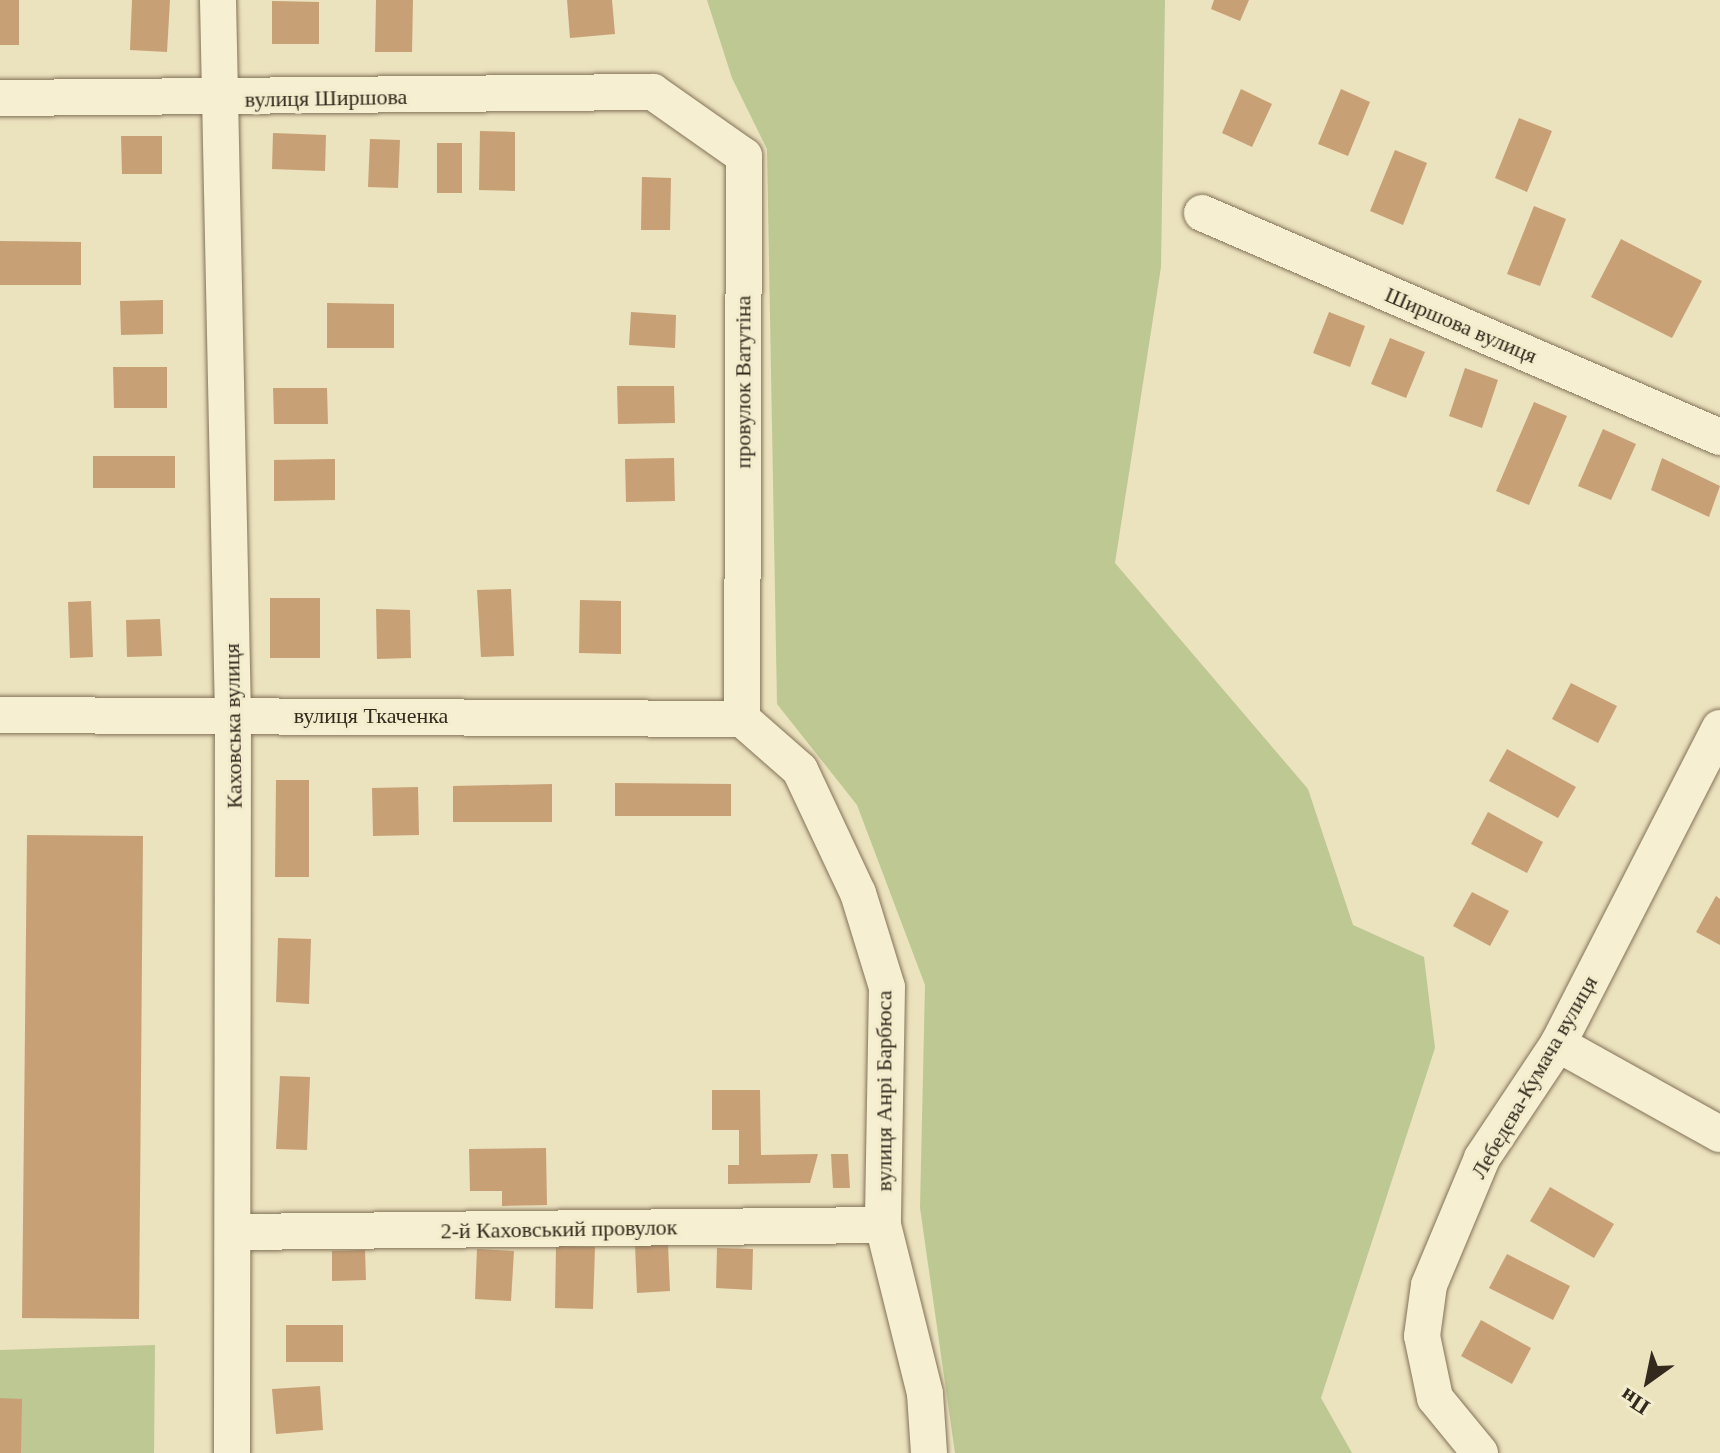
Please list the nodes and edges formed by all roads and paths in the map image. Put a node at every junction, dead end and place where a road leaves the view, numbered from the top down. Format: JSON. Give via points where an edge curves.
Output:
{"nodes":[{"id":1,"x":218,"y":0,"type":"edge"},
{"id":2,"x":653,"y":92,"type":"joint"},
{"id":3,"x":0,"y":98,"type":"edge"},
{"id":4,"x":218,"y":100,"type":"junction"},
{"id":5,"x":1202,"y":213,"type":"dead end"},
{"id":6,"x":1720,"y":437,"type":"edge"},
{"id":7,"x":0,"y":715,"type":"edge"},
{"id":8,"x":233,"y":716,"type":"junction"},
{"id":9,"x":742,"y":719,"type":"junction"},
{"id":10,"x":1720,"y":728,"type":"edge"},
{"id":11,"x":1558,"y":1044,"type":"junction"},
{"id":12,"x":1720,"y":1134,"type":"edge"},
{"id":13,"x":883,"y":1225,"type":"junction"},
{"id":14,"x":236,"y":1232,"type":"junction"},
{"id":15,"x":232,"y":1453,"type":"edge"},
{"id":16,"x":929,"y":1453,"type":"edge"},
{"id":17,"x":1480,"y":1453,"type":"edge"}],
"edges":[{"from":1,"to":4,"type":"street","name":"Каховська вулиця"},
{"from":2,"to":4,"type":"street","name":"вулиця Ширшова"},
{"from":2,"to":9,"type":"street","name":"провулок Ватутіна","via":[[744,156]]},
{"from":3,"to":4,"type":"street","name":"вулиця Ширшова"},
{"from":4,"to":8,"type":"street","name":"Каховська вулиця"},
{"from":5,"to":6,"type":"street","name":"Ширшова вулиця"},
{"from":7,"to":8,"type":"street","name":"вулиця Ткаченка"},
{"from":8,"to":9,"type":"street","name":"вулиця Ткаченка"},
{"from":8,"to":14,"type":"street","name":"Каховська вулиця"},
{"from":9,"to":13,"type":"street","name":"вулиця Анрі Барбюса","via":[[800,770],[858,893],[887,987]]},
{"from":10,"to":11,"type":"street","name":"Лебедєва-Кумача вулиця"},
{"from":11,"to":12,"type":"street"},
{"from":11,"to":17,"type":"street","name":"Лебедєва-Кумача вулиця","via":[[1482,1158],[1429,1285],[1422,1336],[1435,1398]]},
{"from":13,"to":14,"type":"street","name":"2-й Каховський провулок"},
{"from":13,"to":16,"type":"street","name":"вулиця Анрі Барбюса","via":[[925,1394]]},
{"from":14,"to":15,"type":"street","name":"Каховська вулиця"}]}
